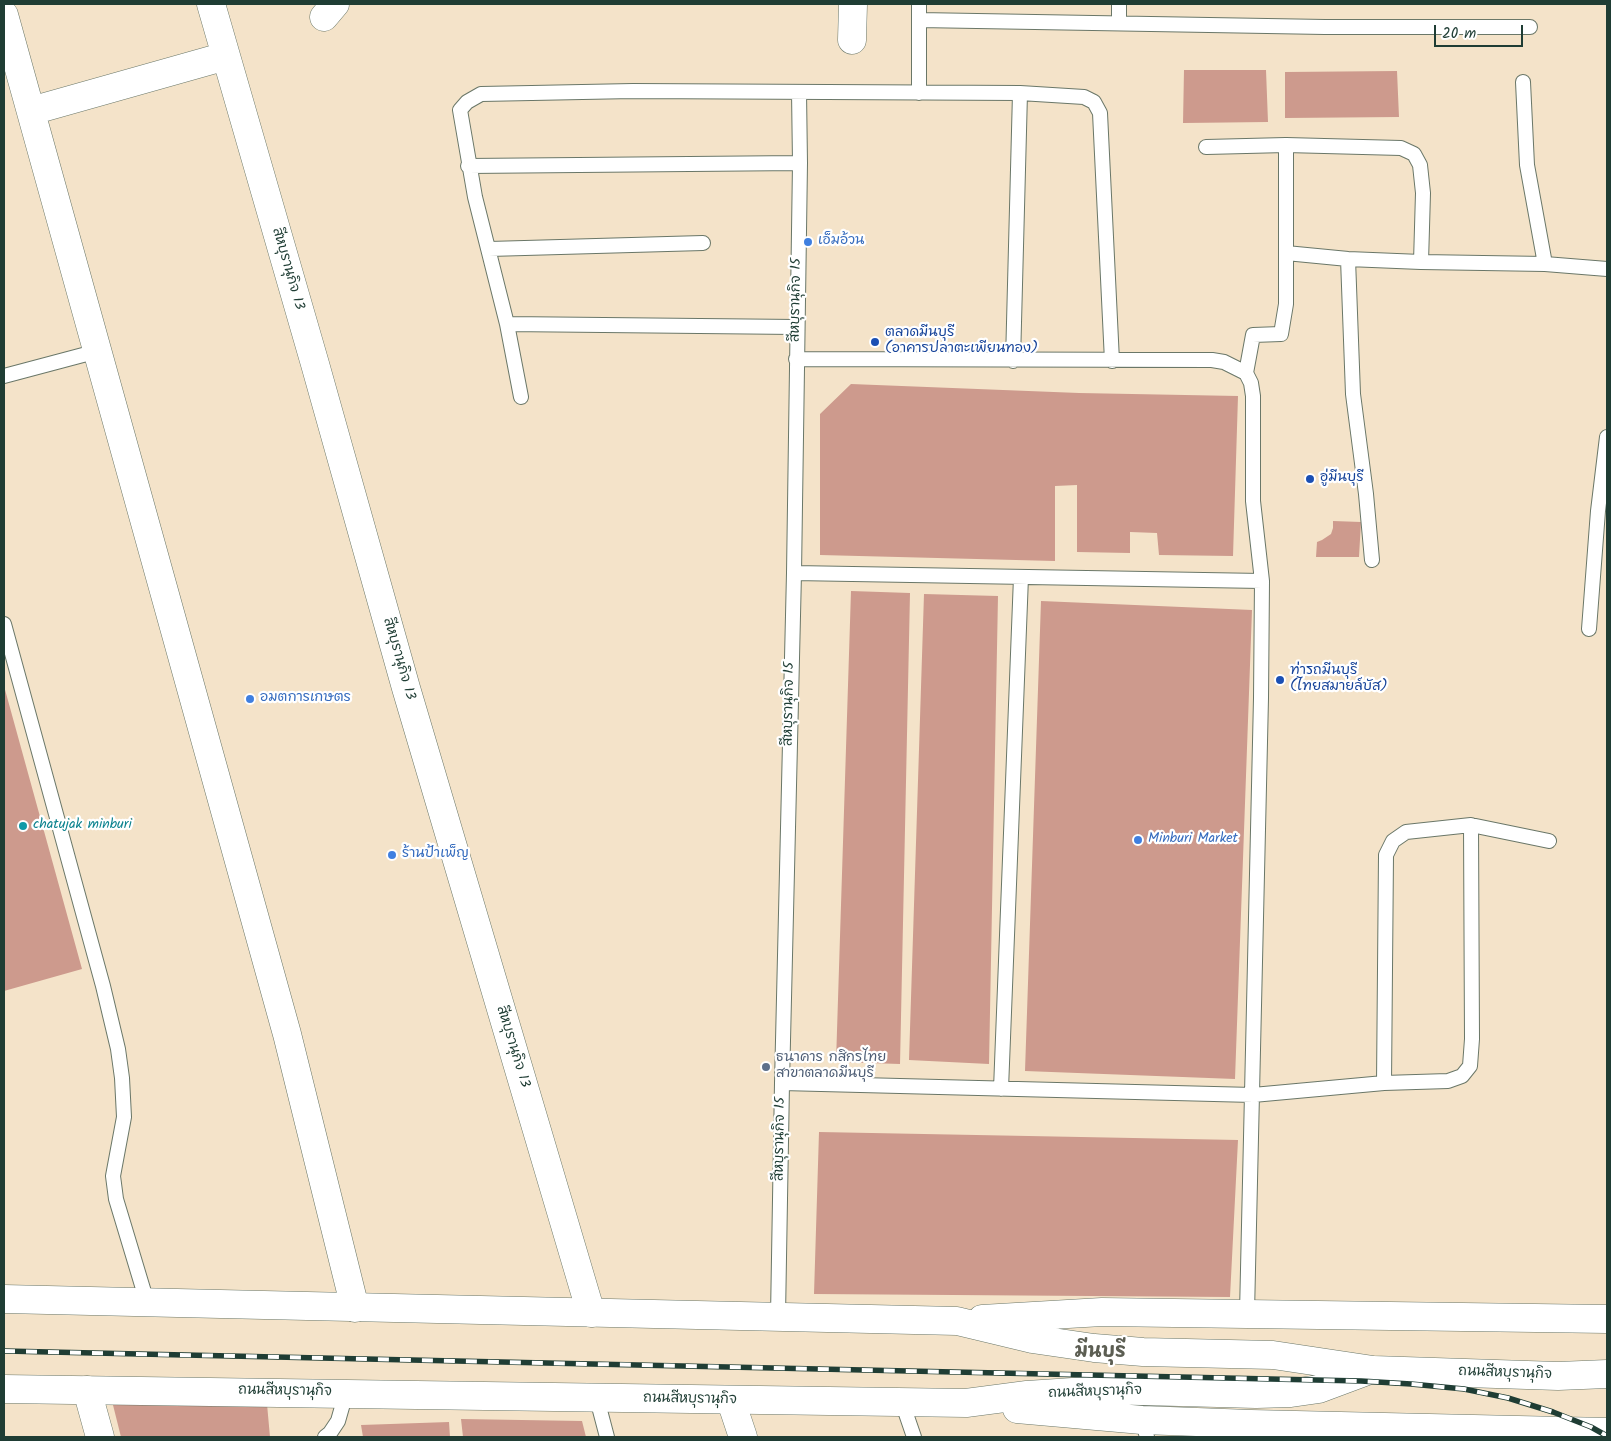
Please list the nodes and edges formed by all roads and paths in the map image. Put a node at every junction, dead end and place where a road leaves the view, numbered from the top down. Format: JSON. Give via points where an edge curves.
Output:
{"nodes":[{"id":1,"x":211,"y":4,"type":"edge"},
{"id":2,"x":853,"y":4,"type":"edge"},
{"id":3,"x":919,"y":4,"type":"edge"},
{"id":4,"x":1119,"y":4,"type":"edge"},
{"id":5,"x":4,"y":15,"type":"edge"},
{"id":6,"x":918,"y":20,"type":"junction"},
{"id":7,"x":1119,"y":23,"type":"junction"},
{"id":8,"x":1530,"y":27,"type":"dead end"},
{"id":9,"x":852,"y":40,"type":"dead end"},
{"id":10,"x":226,"y":56,"type":"junction"},
{"id":11,"x":1523,"y":82,"type":"dead end"},
{"id":12,"x":799,"y":92,"type":"junction"},
{"id":13,"x":919,"y":93,"type":"junction"},
{"id":14,"x":1020,"y":93,"type":"junction"},
{"id":15,"x":31,"y":110,"type":"junction"},
{"id":16,"x":1286,"y":145,"type":"junction"},
{"id":17,"x":1206,"y":147,"type":"dead end"},
{"id":18,"x":800,"y":163,"type":"junction"},
{"id":19,"x":468,"y":166,"type":"junction"},
{"id":20,"x":703,"y":243,"type":"dead end"},
{"id":21,"x":489,"y":249,"type":"junction"},
{"id":22,"x":1286,"y":253,"type":"junction"},
{"id":23,"x":1348,"y":259,"type":"junction"},
{"id":24,"x":1421,"y":262,"type":"junction"},
{"id":25,"x":1545,"y":264,"type":"junction"},
{"id":26,"x":1607,"y":269,"type":"edge"},
{"id":27,"x":507,"y":324,"type":"junction"},
{"id":28,"x":796,"y":327,"type":"junction"},
{"id":29,"x":98,"y":351,"type":"junction"},
{"id":30,"x":796,"y":359,"type":"junction"},
{"id":31,"x":1013,"y":361,"type":"junction"},
{"id":32,"x":1112,"y":361,"type":"junction"},
{"id":33,"x":1246,"y":373,"type":"junction"},
{"id":34,"x":4,"y":376,"type":"edge"},
{"id":35,"x":521,"y":398,"type":"dead end"},
{"id":36,"x":1607,"y":437,"type":"edge"},
{"id":37,"x":1372,"y":560,"type":"dead end"},
{"id":38,"x":794,"y":573,"type":"junction"},
{"id":39,"x":1021,"y":577,"type":"junction"},
{"id":40,"x":1262,"y":582,"type":"junction"},
{"id":41,"x":4,"y":624,"type":"edge"},
{"id":42,"x":1589,"y":629,"type":"dead end"},
{"id":43,"x":1471,"y":825,"type":"junction"},
{"id":44,"x":1550,"y":841,"type":"dead end"},
{"id":45,"x":782,"y":1083,"type":"junction"},
{"id":46,"x":1384,"y":1083,"type":"junction"},
{"id":47,"x":1001,"y":1088,"type":"junction"},
{"id":48,"x":1253,"y":1095,"type":"junction"},
{"id":49,"x":4,"y":1298,"type":"edge"},
{"id":50,"x":147,"y":1302,"type":"junction"},
{"id":51,"x":355,"y":1308,"type":"junction"},
{"id":52,"x":591,"y":1312,"type":"junction"},
{"id":53,"x":1247,"y":1313,"type":"junction"},
{"id":54,"x":778,"y":1316,"type":"junction"},
{"id":55,"x":1607,"y":1319,"type":"edge"},
{"id":56,"x":957,"y":1321,"type":"junction"},
{"id":57,"x":1372,"y":1370,"type":"junction"},
{"id":58,"x":1607,"y":1374,"type":"edge"},
{"id":59,"x":4,"y":1389,"type":"edge"},
{"id":60,"x":87,"y":1390,"type":"junction"},
{"id":61,"x":346,"y":1393,"type":"junction"},
{"id":62,"x":597,"y":1399,"type":"junction"},
{"id":63,"x":731,"y":1401,"type":"junction"},
{"id":64,"x":902,"y":1402,"type":"junction"},
{"id":65,"x":966,"y":1403,"type":"junction"},
{"id":66,"x":1145,"y":1429,"type":"edge"},
{"id":67,"x":1607,"y":1432,"type":"edge"},
{"id":68,"x":100,"y":1437,"type":"edge"},
{"id":69,"x":325,"y":1437,"type":"edge"},
{"id":70,"x":607,"y":1437,"type":"edge"},
{"id":71,"x":743,"y":1437,"type":"edge"},
{"id":72,"x":914,"y":1437,"type":"edge"}],
"edges":[{"from":1,"to":10,"type":"main road","name":"สีหบุรานุกิจ 13"},
{"from":2,"to":9,"type":"main road"},
{"from":3,"to":6,"type":"lane"},
{"from":4,"to":7,"type":"lane"},
{"from":5,"to":15,"type":"main road"},
{"from":6,"to":7,"type":"lane"},
{"from":6,"to":13,"type":"lane"},
{"from":7,"to":8,"type":"lane"},
{"from":10,"to":15,"type":"main road"},
{"from":10,"to":52,"type":"main road","name":"สีหบุรานุกิจ 13","via":[[406,688]]},
{"from":11,"to":25,"type":"lane","via":[[1527,165]]},
{"from":12,"to":13,"type":"lane"},
{"from":12,"to":18,"type":"lane","name":"สีหบุรานุกิจ 15"},
{"from":12,"to":19,"type":"lane","via":[[481,94],[460,110]]},
{"from":13,"to":14,"type":"lane"},
{"from":14,"to":31,"type":"lane"},
{"from":14,"to":32,"type":"lane","via":[[1084,97],[1094,102],[1100,113]]},
{"from":15,"to":29,"type":"main road"},
{"from":16,"to":17,"type":"lane"},
{"from":16,"to":22,"type":"lane"},
{"from":16,"to":24,"type":"lane","via":[[1401,148],[1414,154],[1420,165],[1423,193]]},
{"from":18,"to":19,"type":"lane"},
{"from":18,"to":28,"type":"lane","name":"สีหบุรานุกิจ 15"},
{"from":19,"to":21,"type":"lane"},
{"from":20,"to":21,"type":"lane"},
{"from":21,"to":27,"type":"lane"},
{"from":22,"to":23,"type":"lane"},
{"from":22,"to":33,"type":"lane","via":[[1286,304],[1280,334],[1253,335]]},
{"from":23,"to":24,"type":"lane"},
{"from":23,"to":37,"type":"lane","via":[[1354,394]]},
{"from":24,"to":25,"type":"lane"},
{"from":25,"to":26,"type":"lane"},
{"from":27,"to":28,"type":"lane"},
{"from":27,"to":35,"type":"lane"},
{"from":28,"to":30,"type":"lane","name":"สีหบุรานุกิจ 15"},
{"from":29,"to":34,"type":"lane"},
{"from":29,"to":51,"type":"main road","via":[[287,1034]]},
{"from":30,"to":31,"type":"lane"},
{"from":30,"to":38,"type":"lane","name":"สีหบุรานุกิจ 15"},
{"from":31,"to":32,"type":"lane"},
{"from":32,"to":33,"type":"lane","via":[[1212,360]]},
{"from":33,"to":40,"type":"lane","via":[[1253,396],[1253,487]]},
{"from":36,"to":42,"type":"lane"},
{"from":38,"to":39,"type":"lane"},
{"from":38,"to":45,"type":"lane","name":"สีหบุรานุกิจ 15"},
{"from":39,"to":40,"type":"lane"},
{"from":39,"to":47,"type":"lane"},
{"from":40,"to":48,"type":"lane"},
{"from":41,"to":50,"type":"lane","via":[[104,986],[118,1049],[124,1117],[112,1176]]},
{"from":43,"to":44,"type":"lane"},
{"from":43,"to":46,"type":"lane","via":[[1406,832],[1393,841],[1386,855]]},
{"from":43,"to":46,"type":"lane","via":[[1470,1066],[1462,1076],[1448,1081]]},
{"from":45,"to":47,"type":"lane"},
{"from":45,"to":54,"type":"lane","name":"สีหบุรานุกิจ 15"},
{"from":46,"to":48,"type":"lane"},
{"from":47,"to":48,"type":"lane"},
{"from":48,"to":53,"type":"lane"},
{"from":49,"to":50,"type":"main road","name":"ถนนสีหบุรานุกิจ"},
{"from":50,"to":51,"type":"main road","name":"ถนนสีหบุรานุกิจ"},
{"from":51,"to":52,"type":"main road","name":"ถนนสีหบุรานุกิจ"},
{"from":52,"to":54,"type":"main road","name":"ถนนสีหบุรานุกิจ"},
{"from":53,"to":55,"type":"main road"},
{"from":53,"to":56,"type":"main road","via":[[1102,1312]]},
{"from":54,"to":56,"type":"main road","name":"ถนนสีหบุรานุกิจ"},
{"from":56,"to":57,"type":"main road","name":"ถนนสีหบุรานุกิจ","via":[[1032,1339],[1094,1348],[1273,1356]]},
{"from":57,"to":58,"type":"main road","name":"ถนนสีหบุรานุกิจ","via":[[1558,1376]]},
{"from":57,"to":65,"type":"main road","name":"ถนนสีหบุรานุกิจ","via":[[1319,1389],[1290,1393],[1103,1390]]},
{"from":59,"to":60,"type":"main road","name":"ถนนสีหบุรานุกิจ"},
{"from":60,"to":61,"type":"main road","name":"ถนนสีหบุรานุกิจ"},
{"from":60,"to":68,"type":"main road"},
{"from":61,"to":62,"type":"main road","name":"ถนนสีหบุรานุกิจ"},
{"from":61,"to":69,"type":"lane","via":[[338,1421]]},
{"from":62,"to":63,"type":"main road","name":"ถนนสีหบุรานุกิจ"},
{"from":62,"to":70,"type":"lane"},
{"from":63,"to":64,"type":"main road","name":"ถนนสีหบุรานุกิจ"},
{"from":63,"to":71,"type":"main road"},
{"from":64,"to":65,"type":"main road","name":"ถนนสีหบุรานุกิจ"},
{"from":64,"to":72,"type":"lane"},
{"from":65,"to":66,"type":"main road"},
{"from":66,"to":67,"type":"main road","via":[[1271,1425]]}]}
